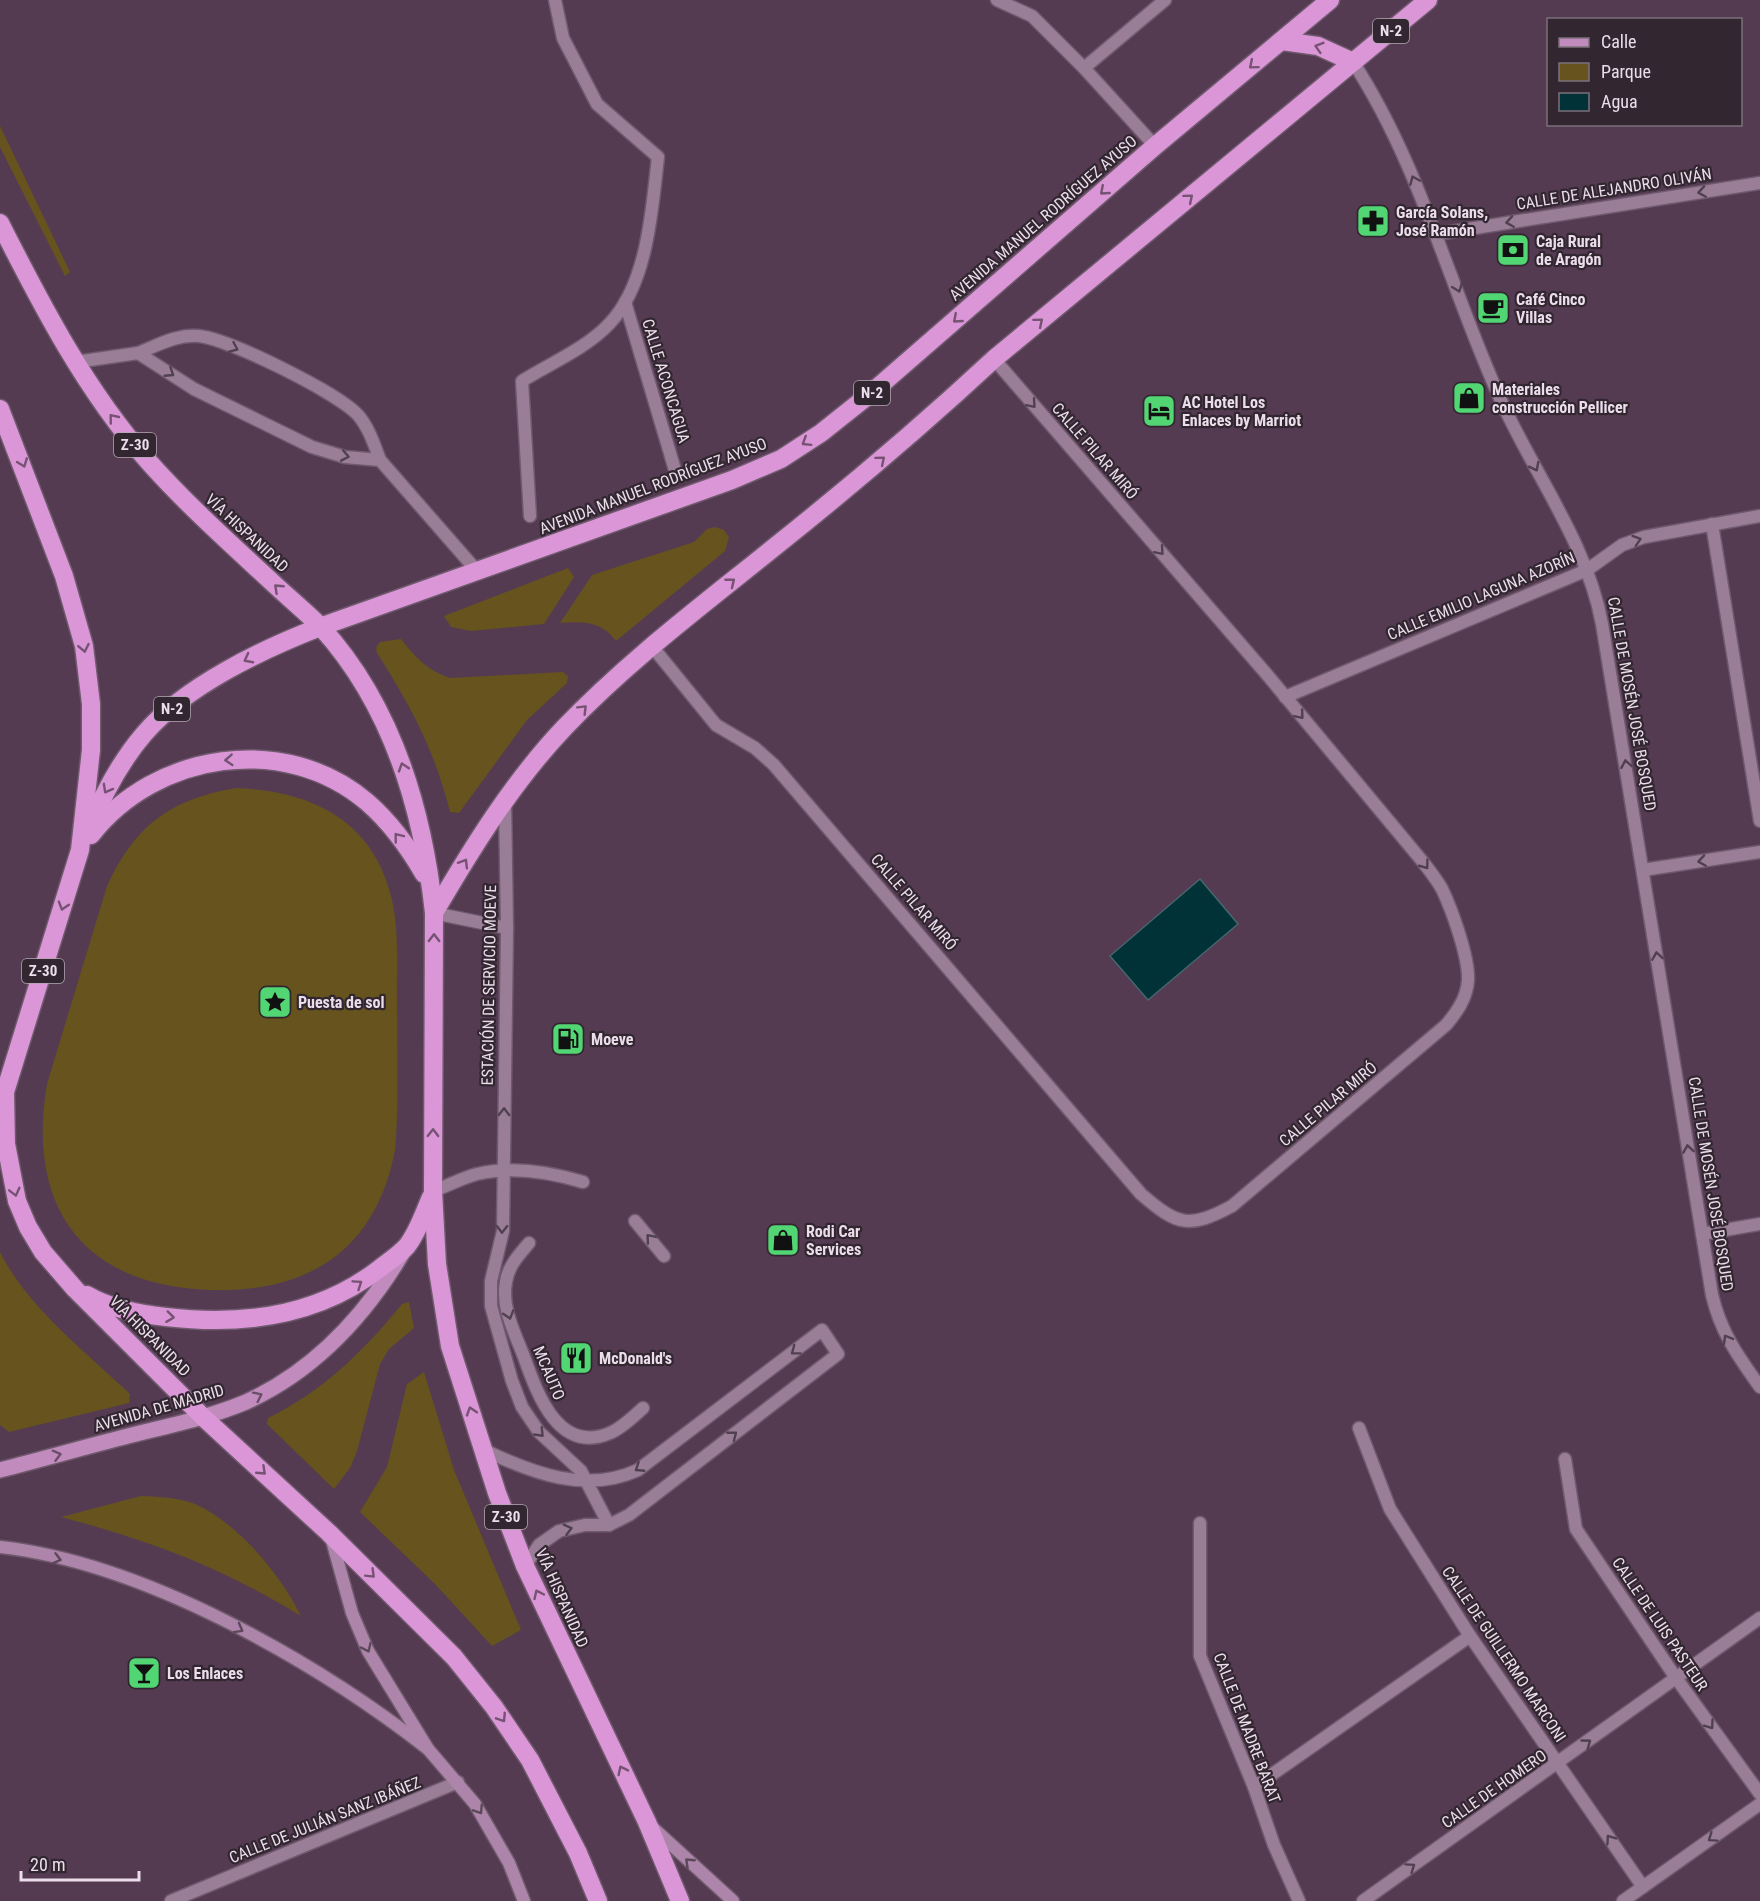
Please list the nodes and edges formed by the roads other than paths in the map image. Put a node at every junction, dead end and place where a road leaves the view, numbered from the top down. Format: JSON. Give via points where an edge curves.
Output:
{"nodes":[{"id":1,"x":555,"y":0,"type":"edge"},
{"id":2,"x":997,"y":0,"type":"edge"},
{"id":3,"x":1165,"y":0,"type":"edge"},
{"id":4,"x":1330,"y":0,"type":"edge"},
{"id":5,"x":1428,"y":0,"type":"edge"},
{"id":6,"x":1282,"y":41,"type":"junction"},
{"id":7,"x":1353,"y":62,"type":"junction"},
{"id":8,"x":1084,"y":68,"type":"junction"},
{"id":9,"x":1155,"y":146,"type":"junction"},
{"id":10,"x":1760,"y":183,"type":"edge"},
{"id":11,"x":0,"y":223,"type":"edge"},
{"id":12,"x":1437,"y":234,"type":"junction"},
{"id":13,"x":624,"y":302,"type":"junction"},
{"id":14,"x":138,"y":353,"type":"junction"},
{"id":15,"x":994,"y":360,"type":"junction"},
{"id":16,"x":76,"y":362,"type":"junction"},
{"id":17,"x":0,"y":410,"type":"edge"},
{"id":18,"x":380,"y":460,"type":"junction"},
{"id":19,"x":675,"y":470,"type":"dead end"},
{"id":20,"x":530,"y":516,"type":"dead end"},
{"id":21,"x":1760,"y":516,"type":"edge"},
{"id":22,"x":1712,"y":524,"type":"junction"},
{"id":23,"x":1587,"y":570,"type":"junction"},
{"id":24,"x":477,"y":571,"type":"junction"},
{"id":25,"x":321,"y":627,"type":"junction"},
{"id":26,"x":651,"y":645,"type":"junction"},
{"id":27,"x":1286,"y":697,"type":"junction"},
{"id":28,"x":505,"y":800,"type":"junction"},
{"id":29,"x":1760,"y":821,"type":"edge"},
{"id":30,"x":80,"y":850,"type":"junction"},
{"id":31,"x":1760,"y":852,"type":"edge"},
{"id":32,"x":1643,"y":870,"type":"junction"},
{"id":33,"x":431,"y":885,"type":"junction"},
{"id":34,"x":434,"y":913,"type":"junction"},
{"id":35,"x":507,"y":928,"type":"junction"},
{"id":36,"x":3,"y":1097,"type":"edge"},
{"id":37,"x":503,"y":1171,"type":"junction"},
{"id":38,"x":583,"y":1182,"type":"dead end"},
{"id":39,"x":433,"y":1191,"type":"junction"},
{"id":40,"x":635,"y":1221,"type":"dead end"},
{"id":41,"x":1760,"y":1224,"type":"edge"},
{"id":42,"x":1702,"y":1234,"type":"junction"},
{"id":43,"x":529,"y":1244,"type":"dead end"},
{"id":44,"x":407,"y":1246,"type":"junction"},
{"id":45,"x":664,"y":1256,"type":"dead end"},
{"id":46,"x":75,"y":1288,"type":"junction"},
{"id":47,"x":1760,"y":1387,"type":"edge"},
{"id":48,"x":643,"y":1408,"type":"dead end"},
{"id":49,"x":203,"y":1417,"type":"junction"},
{"id":50,"x":1359,"y":1428,"type":"dead end"},
{"id":51,"x":484,"y":1450,"type":"junction"},
{"id":52,"x":1565,"y":1458,"type":"dead end"},
{"id":53,"x":0,"y":1470,"type":"edge"},
{"id":54,"x":588,"y":1482,"type":"junction"},
{"id":55,"x":1200,"y":1523,"type":"dead end"},
{"id":56,"x":609,"y":1525,"type":"junction"},
{"id":57,"x":329,"y":1533,"type":"junction"},
{"id":58,"x":0,"y":1547,"type":"edge"},
{"id":59,"x":525,"y":1566,"type":"junction"},
{"id":60,"x":1760,"y":1618,"type":"edge"},
{"id":61,"x":1470,"y":1636,"type":"junction"},
{"id":62,"x":1676,"y":1678,"type":"junction"},
{"id":63,"x":428,"y":1749,"type":"junction"},
{"id":64,"x":1558,"y":1764,"type":"junction"},
{"id":65,"x":458,"y":1782,"type":"junction"},
{"id":66,"x":1254,"y":1787,"type":"junction"},
{"id":67,"x":1760,"y":1794,"type":"edge"},
{"id":68,"x":1760,"y":1804,"type":"edge"},
{"id":69,"x":647,"y":1822,"type":"junction"},
{"id":70,"x":1643,"y":1887,"type":"junction"},
{"id":71,"x":171,"y":1901,"type":"edge"},
{"id":72,"x":524,"y":1901,"type":"edge"},
{"id":73,"x":598,"y":1901,"type":"edge"},
{"id":74,"x":680,"y":1901,"type":"edge"},
{"id":75,"x":733,"y":1901,"type":"edge"},
{"id":76,"x":1299,"y":1901,"type":"edge"},
{"id":77,"x":1363,"y":1901,"type":"edge"},
{"id":78,"x":1623,"y":1901,"type":"edge"}],
"edges":[{"from":1,"to":13,"type":"street","name":"CALLE ACONCAGUA","via":[[562,38],[597,104],[658,157],[647,248]]},
{"from":2,"to":8,"type":"street","via":[[1032,16]]},
{"from":3,"to":8,"type":"street"},
{"from":4,"to":6,"type":"highway","name":"AVENIDA MANUEL RODRÍGUEZ AYUSO","number":"N-2"},
{"from":5,"to":7,"type":"highway","number":"N-2"},
{"from":7,"to":6,"type":"highway","one_way":true,"via":[[1318,46]]},
{"from":6,"to":9,"type":"highway","name":"AVENIDA MANUEL RODRÍGUEZ AYUSO","number":"N-2","one_way":true},
{"from":12,"to":7,"type":"street","name":"CALLE DE MOSÉN JOSÉ BOSQUED","one_way":true,"via":[[1394,132]]},
{"from":15,"to":7,"type":"highway","number":"N-2","one_way":true},
{"from":8,"to":9,"type":"street"},
{"from":9,"to":24,"type":"highway","name":"AVENIDA MANUEL RODRÍGUEZ AYUSO","number":"N-2","one_way":true,"via":[[870,394],[781,459]]},
{"from":10,"to":12,"type":"street","name":"CALLE DE ALEJANDRO OLIVÁN","one_way":true},
{"from":11,"to":16,"type":"highway","name":"VÍA HISPANIDAD","number":"Z-30"},
{"from":12,"to":23,"type":"street","name":"CALLE DE MOSÉN JOSÉ BOSQUED","one_way":true,"via":[[1499,396]]},
{"from":13,"to":19,"type":"street","name":"CALLE ACONCAGUA"},
{"from":13,"to":20,"type":"street","name":"CALLE ACONCAGUA","via":[[612,322],[596,336],[522,381]]},
{"from":14,"to":16,"type":"street"},
{"from":14,"to":18,"type":"street","one_way":true,"via":[[194,389],[312,447],[345,457]]},
{"from":14,"to":18,"type":"street","one_way":true,"via":[[179,337],[201,336],[293,374],[337,397],[358,414],[370,432]]},
{"from":26,"to":15,"type":"highway","number":"N-2","one_way":true,"via":[[926,422]]},
{"from":15,"to":27,"type":"street","name":"CALLE PILAR MIRÓ","one_way":true},
{"from":25,"to":16,"type":"highway","name":"VÍA HISPANIDAD","number":"Z-30","one_way":true,"via":[[183,500],[106,409]]},
{"from":17,"to":30,"type":"highway","name":"VÍA HISPANIDAD","number":"Z-30","one_way":true,"via":[[64,576],[84,646],[92,704]]},
{"from":18,"to":24,"type":"street"},
{"from":21,"to":22,"type":"street","name":"CALLE EMILIO LAGUNA AZORÍN"},
{"from":23,"to":22,"type":"street","name":"CALLE EMILIO LAGUNA AZORÍN","one_way":true,"via":[[1622,545]]},
{"from":22,"to":29,"type":"street"},
{"from":23,"to":27,"type":"street","name":"CALLE EMILIO LAGUNA AZORÍN"},
{"from":32,"to":23,"type":"street","name":"CALLE DE MOSÉN JOSÉ BOSQUED","one_way":true,"via":[[1601,615]]},
{"from":24,"to":25,"type":"highway","name":"AVENIDA MANUEL RODRÍGUEZ AYUSO","number":"N-2"},
{"from":25,"to":30,"type":"highway","name":"AVENIDA MANUEL RODRÍGUEZ AYUSO","number":"N-2","one_way":true,"via":[[273,645],[234,666],[191,694],[146,732],[103,794]]},
{"from":33,"to":25,"type":"highway","name":"VÍA HISPANIDAD","number":"Z-30","one_way":true,"via":[[411,790],[398,751],[377,708]]},
{"from":27,"to":26,"type":"street","name":"CALLE PILAR MIRÓ","one_way":true,"via":[[1441,888],[1464,958],[1468,978],[1465,996],[1446,1025],[1232,1206],[1208,1219],[1186,1223],[1160,1211],[1141,1194],[774,765],[755,748],[716,725]]},
{"from":28,"to":26,"type":"highway","number":"N-2","one_way":true,"via":[[563,729]]},
{"from":34,"to":28,"type":"highway","number":"N-2","one_way":true},
{"from":28,"to":35,"type":"street","name":"ESTACIÓN DE SERVICIO MOEVE"},
{"from":33,"to":30,"type":"highway","name":"VÍA HISPANIDAD","number":"Z-30","one_way":true,"via":[[413,856],[367,802],[328,777],[296,765],[258,758],[218,761],[182,770],[146,786],[119,806]]},
{"from":30,"to":36,"type":"highway","name":"VÍA HISPANIDAD","number":"Z-30","one_way":true},
{"from":31,"to":32,"type":"street","one_way":true},
{"from":42,"to":32,"type":"street","name":"CALLE DE MOSÉN JOSÉ BOSQUED","one_way":true},
{"from":33,"to":34,"type":"highway","name":"VÍA HISPANIDAD","number":"Z-30"},
{"from":34,"to":35,"type":"street"},
{"from":39,"to":34,"type":"highway","name":"VÍA HISPANIDAD","number":"Z-30","one_way":true},
{"from":37,"to":35,"type":"street","name":"ESTACIÓN DE SERVICIO MOEVE","one_way":true},
{"from":36,"to":46,"type":"highway","name":"VÍA HISPANIDAD","number":"Z-30","one_way":true,"via":[[6,1144],[17,1201],[43,1252]]},
{"from":37,"to":38,"type":"street","via":[[560,1175]]},
{"from":37,"to":39,"type":"street","via":[[476,1174]]},
{"from":37,"to":54,"type":"street","name":"ESTACIÓN DE SERVICIO MOEVE","one_way":true,"via":[[503,1231],[490,1287],[495,1324],[529,1421]]},
{"from":39,"to":44,"type":"highway","name":"VÍA HISPANIDAD","number":"Z-30"},
{"from":51,"to":39,"type":"highway","name":"VÍA HISPANIDAD","number":"Z-30","one_way":true,"via":[[450,1346],[436,1264]]},
{"from":45,"to":40,"type":"street","one_way":true},
{"from":41,"to":42,"type":"street"},
{"from":47,"to":42,"type":"street","name":"CALLE DE MOSÉN JOSÉ BOSQUED","one_way":true,"via":[[1720,1325]]},
{"from":43,"to":48,"type":"street","name":"MCAUTO","one_way":true,"via":[[509,1271],[504,1293],[506,1309],[550,1416],[575,1435],[588,1438],[610,1433]]},
{"from":46,"to":44,"type":"highway","name":"VÍA HISPANIDAD","number":"Z-30","one_way":true,"via":[[108,1305],[139,1314],[183,1319],[257,1319],[321,1303],[347,1291]]},
{"from":49,"to":44,"type":"main road","name":"AVENIDA DE MADRID","one_way":true,"via":[[273,1388],[322,1352],[377,1293]]},
{"from":46,"to":49,"type":"highway","name":"VÍA HISPANIDAD","number":"Z-30"},
{"from":53,"to":49,"type":"main road","name":"AVENIDA DE MADRID","one_way":true},
{"from":49,"to":57,"type":"highway","name":"VÍA HISPANIDAD","number":"Z-30","one_way":true},
{"from":50,"to":61,"type":"street","name":"CALLE DE GUILLERMO MARCONI","via":[[1390,1509]]},
{"from":51,"to":54,"type":"street","via":[[533,1470]]},
{"from":51,"to":59,"type":"highway","name":"VÍA HISPANIDAD","number":"Z-30"},
{"from":52,"to":62,"type":"street","name":"CALLE DE LUIS PASTEUR","via":[[1576,1530]]},
{"from":54,"to":56,"type":"street","name":"ESTACIÓN DE SERVICIO MOEVE"},
{"from":56,"to":54,"type":"street","one_way":true,"via":[[651,1500],[838,1354],[822,1330],[638,1470]]},
{"from":55,"to":66,"type":"street","name":"CALLE DE MADRE BARAT","via":[[1200,1656]]},
{"from":59,"to":56,"type":"street","one_way":true,"via":[[539,1545],[559,1531]]},
{"from":57,"to":63,"type":"street","one_way":true,"via":[[368,1651]]},
{"from":57,"to":73,"type":"highway","name":"VÍA HISPANIDAD","number":"Z-30","one_way":true,"via":[[454,1657],[494,1707],[530,1760]]},
{"from":58,"to":63,"type":"street","one_way":true,"via":[[110,1574],[219,1618],[339,1688]]},
{"from":69,"to":59,"type":"highway","name":"VÍA HISPANIDAD","number":"Z-30","one_way":true},
{"from":60,"to":62,"type":"street","name":"CALLE DE HOMERO"},
{"from":61,"to":64,"type":"street","name":"CALLE DE GUILLERMO MARCONI"},
{"from":61,"to":66,"type":"street"},
{"from":64,"to":62,"type":"street","name":"CALLE DE HOMERO","one_way":true},
{"from":62,"to":67,"type":"street","name":"CALLE DE LUIS PASTEUR","one_way":true},
{"from":63,"to":65,"type":"street"},
{"from":70,"to":64,"type":"street","name":"CALLE DE GUILLERMO MARCONI","one_way":true},
{"from":77,"to":64,"type":"street","name":"CALLE DE HOMERO","one_way":true},
{"from":65,"to":71,"type":"street","name":"CALLE DE JULIÁN SANZ IBÁÑEZ"},
{"from":65,"to":72,"type":"street","one_way":true,"via":[[494,1834]]},
{"from":66,"to":76,"type":"street","name":"CALLE DE MADRE BARAT"},
{"from":68,"to":70,"type":"street","one_way":true},
{"from":69,"to":74,"type":"highway","name":"VÍA HISPANIDAD","number":"Z-30"},
{"from":75,"to":69,"type":"street","one_way":true},
{"from":70,"to":78,"type":"street"}]}
